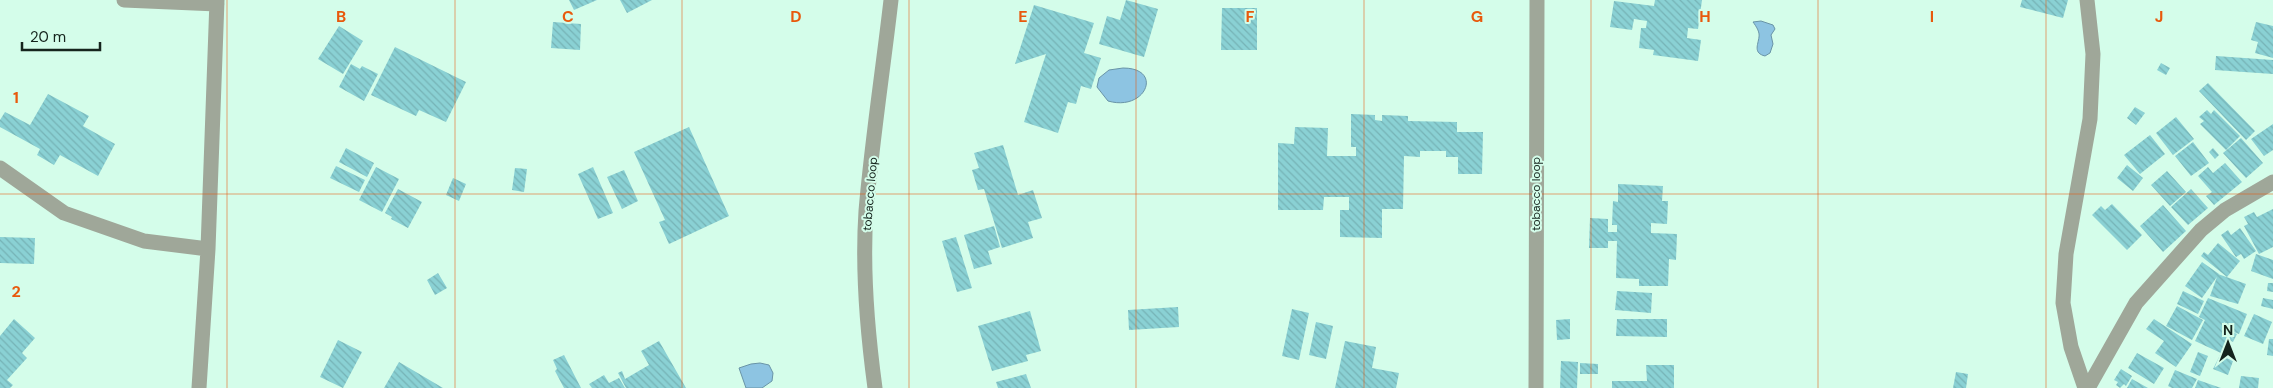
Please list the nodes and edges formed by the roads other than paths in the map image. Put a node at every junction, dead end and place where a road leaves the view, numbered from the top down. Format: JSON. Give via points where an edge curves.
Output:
{"nodes":[{"id":1,"x":124,"y":0,"type":"edge"},
{"id":2,"x":891,"y":0,"type":"edge"},
{"id":3,"x":1537,"y":0,"type":"edge"},
{"id":4,"x":2087,"y":0,"type":"edge"},
{"id":5,"x":217,"y":2,"type":"edge"},
{"id":6,"x":0,"y":168,"type":"edge"},
{"id":7,"x":2273,"y":182,"type":"edge"},
{"id":8,"x":208,"y":249,"type":"junction"},
{"id":9,"x":199,"y":388,"type":"edge"},
{"id":10,"x":876,"y":388,"type":"edge"},
{"id":11,"x":1536,"y":388,"type":"edge"},
{"id":12,"x":2087,"y":388,"type":"edge"}],
"edges":[{"from":1,"to":5,"type":"street"},
{"from":2,"to":10,"type":"street","name":"tobacco loop","via":[[866,211],[865,279]]},
{"from":3,"to":11,"type":"street","name":"tobacco loop"},
{"from":4,"to":12,"type":"street","via":[[2093,54],[2090,119],[2066,254],[2063,303],[2071,347]]},
{"from":5,"to":8,"type":"street"},
{"from":6,"to":8,"type":"street","via":[[64,213],[144,241]]},
{"from":7,"to":12,"type":"street","via":[[2225,210],[2201,230],[2136,303]]},
{"from":8,"to":9,"type":"street"}]}
